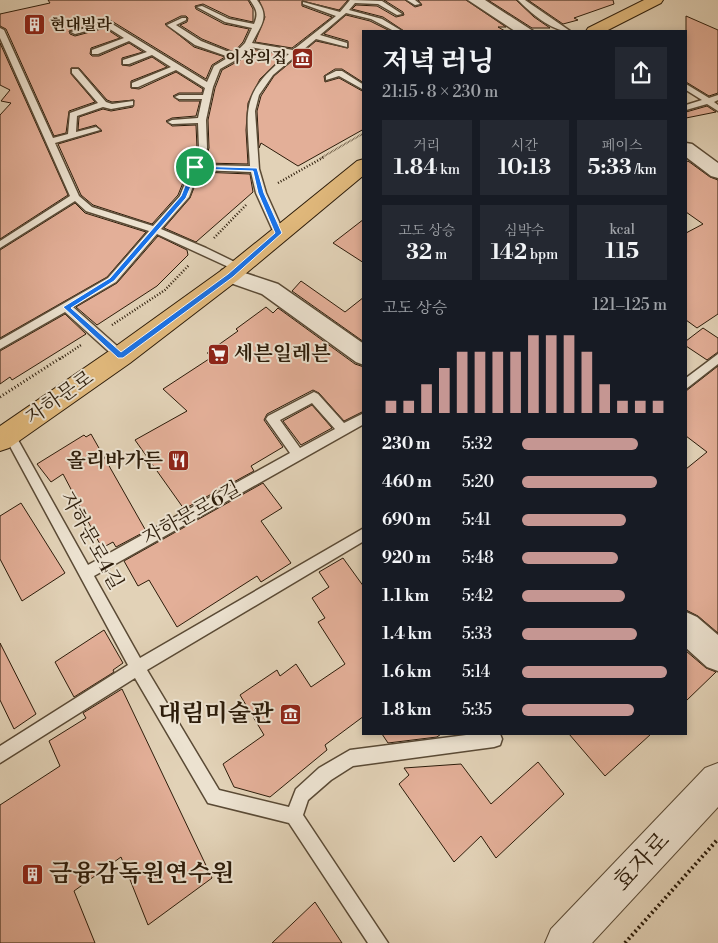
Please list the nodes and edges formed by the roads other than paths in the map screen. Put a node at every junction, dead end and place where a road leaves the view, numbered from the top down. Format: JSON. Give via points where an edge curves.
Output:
{"nodes":[{"id":1,"x":253,"y":0,"type":"edge"},
{"id":2,"x":354,"y":0,"type":"edge"},
{"id":3,"x":475,"y":0,"type":"edge"},
{"id":4,"x":521,"y":0,"type":"edge"},
{"id":5,"x":654,"y":0,"type":"edge"},
{"id":6,"x":384,"y":1,"type":"edge"},
{"id":7,"x":305,"y":3,"type":"dead end"},
{"id":8,"x":200,"y":6,"type":"dead end"},
{"id":9,"x":343,"y":13,"type":"junction"},
{"id":10,"x":399,"y":14,"type":"dead end"},
{"id":11,"x":184,"y":19,"type":"dead end"},
{"id":12,"x":257,"y":26,"type":"junction"},
{"id":13,"x":0,"y":30,"type":"edge"},
{"id":14,"x":397,"y":30,"type":"edge"},
{"id":15,"x":523,"y":30,"type":"edge"},
{"id":16,"x":564,"y":30,"type":"edge"},
{"id":17,"x":596,"y":30,"type":"edge"},
{"id":18,"x":75,"y":32,"type":"dead end"},
{"id":19,"x":315,"y":36,"type":"junction"},
{"id":20,"x":129,"y":39,"type":"junction"},
{"id":21,"x":248,"y":44,"type":"junction"},
{"id":22,"x":344,"y":45,"type":"dead end"},
{"id":23,"x":95,"y":52,"type":"dead end"},
{"id":24,"x":151,"y":53,"type":"junction"},
{"id":25,"x":295,"y":53,"type":"junction"},
{"id":26,"x":235,"y":57,"type":"junction"},
{"id":27,"x":126,"y":62,"type":"dead end"},
{"id":28,"x":175,"y":68,"type":"junction"},
{"id":29,"x":75,"y":71,"type":"dead end"},
{"id":30,"x":330,"y":78,"type":"dead end"},
{"id":31,"x":135,"y":85,"type":"dead end"},
{"id":32,"x":209,"y":87,"type":"junction"},
{"id":33,"x":362,"y":87,"type":"edge"},
{"id":34,"x":687,"y":87,"type":"edge"},
{"id":35,"x":207,"y":96,"type":"junction"},
{"id":36,"x":179,"y":97,"type":"dead end"},
{"id":37,"x":718,"y":97,"type":"edge"},
{"id":38,"x":708,"y":101,"type":"junction"},
{"id":39,"x":130,"y":103,"type":"dead end"},
{"id":40,"x":103,"y":104,"type":"junction"},
{"id":41,"x":687,"y":108,"type":"edge"},
{"id":42,"x":718,"y":109,"type":"edge"},
{"id":43,"x":202,"y":120,"type":"junction"},
{"id":44,"x":172,"y":122,"type":"dead end"},
{"id":45,"x":96,"y":130,"type":"dead end"},
{"id":46,"x":72,"y":135,"type":"junction"},
{"id":47,"x":50,"y":142,"type":"junction"},
{"id":48,"x":687,"y":149,"type":"edge"},
{"id":49,"x":195,"y":167,"type":"junction"},
{"id":50,"x":362,"y":167,"type":"edge"},
{"id":51,"x":255,"y":169,"type":"junction"},
{"id":52,"x":718,"y":172,"type":"edge"},
{"id":53,"x":74,"y":197,"type":"junction"},
{"id":54,"x":155,"y":230,"type":"junction"},
{"id":55,"x":279,"y":233,"type":"junction"},
{"id":56,"x":0,"y":245,"type":"edge"},
{"id":57,"x":235,"y":272,"type":"junction"},
{"id":58,"x":66,"y":307,"type":"junction"},
{"id":59,"x":0,"y":345,"type":"edge"},
{"id":60,"x":362,"y":355,"type":"edge"},
{"id":61,"x":121,"y":356,"type":"junction"},
{"id":62,"x":718,"y":358,"type":"edge"},
{"id":63,"x":687,"y":384,"type":"edge"},
{"id":64,"x":362,"y":419,"type":"edge"},
{"id":65,"x":343,"y":430,"type":"junction"},
{"id":66,"x":4,"y":437,"type":"edge"},
{"id":67,"x":298,"y":455,"type":"junction"},
{"id":68,"x":362,"y":535,"type":"edge"},
{"id":69,"x":85,"y":574,"type":"junction"},
{"id":70,"x":687,"y":628,"type":"edge"},
{"id":71,"x":718,"y":656,"type":"edge"},
{"id":72,"x":137,"y":668,"type":"junction"},
{"id":73,"x":494,"y":739,"type":"dead end"},
{"id":74,"x":0,"y":755,"type":"edge"},
{"id":75,"x":718,"y":781,"type":"edge"},
{"id":76,"x":294,"y":816,"type":"junction"},
{"id":77,"x":379,"y":943,"type":"edge"},
{"id":78,"x":565,"y":943,"type":"edge"}],
"edges":[{"from":1,"to":12,"type":"lane","via":[[260,9]]},
{"from":2,"to":6,"type":"lane"},
{"from":2,"to":9,"type":"lane"},
{"from":3,"to":15,"type":"street"},
{"from":4,"to":16,"type":"lane"},
{"from":5,"to":17,"type":"main road"},
{"from":6,"to":10,"type":"lane"},
{"from":7,"to":9,"type":"lane"},
{"from":8,"to":12,"type":"lane","via":[[217,18]]},
{"from":9,"to":14,"type":"lane","via":[[375,18]]},
{"from":9,"to":19,"type":"lane"},
{"from":11,"to":26,"type":"lane","via":[[171,25],[198,43]]},
{"from":12,"to":21,"type":"lane"},
{"from":13,"to":47,"type":"lane"},
{"from":18,"to":20,"type":"lane","via":[[106,24]]},
{"from":19,"to":22,"type":"lane"},
{"from":19,"to":25,"type":"lane"},
{"from":20,"to":23,"type":"lane"},
{"from":20,"to":24,"type":"lane"},
{"from":21,"to":25,"type":"lane"},
{"from":21,"to":26,"type":"lane"},
{"from":24,"to":27,"type":"lane"},
{"from":24,"to":28,"type":"lane"},
{"from":25,"to":51,"type":"lane","via":[[270,73],[255,94],[251,111]]},
{"from":26,"to":32,"type":"lane","via":[[217,68]]},
{"from":28,"to":31,"type":"lane"},
{"from":28,"to":32,"type":"lane"},
{"from":29,"to":40,"type":"lane"},
{"from":30,"to":33,"type":"lane","via":[[339,72]]},
{"from":32,"to":35,"type":"lane"},
{"from":34,"to":38,"type":"lane"},
{"from":35,"to":36,"type":"lane"},
{"from":35,"to":43,"type":"lane"},
{"from":37,"to":38,"type":"lane"},
{"from":38,"to":41,"type":"lane"},
{"from":38,"to":42,"type":"lane"},
{"from":39,"to":40,"type":"lane","via":[[112,107]]},
{"from":40,"to":46,"type":"lane","via":[[73,115]]},
{"from":43,"to":44,"type":"lane"},
{"from":43,"to":49,"type":"lane","via":[[203,148]]},
{"from":45,"to":46,"type":"lane"},
{"from":46,"to":47,"type":"lane"},
{"from":47,"to":53,"type":"lane"},
{"from":48,"to":52,"type":"street"},
{"from":49,"to":51,"type":"lane"},
{"from":49,"to":54,"type":"lane","via":[[184,197]]},
{"from":50,"to":55,"type":"main road","name":"자하문로"},
{"from":51,"to":55,"type":"lane","via":[[261,193]]},
{"from":53,"to":54,"type":"lane","via":[[89,209]]},
{"from":53,"to":56,"type":"lane"},
{"from":54,"to":57,"type":"lane","via":[[203,250]]},
{"from":54,"to":58,"type":"lane","via":[[112,280]]},
{"from":55,"to":57,"type":"main road","name":"자하문로"},
{"from":57,"to":60,"type":"street","via":[[270,289]]},
{"from":57,"to":61,"type":"main road","name":"자하문로"},
{"from":58,"to":59,"type":"lane"},
{"from":58,"to":61,"type":"lane"},
{"from":61,"to":66,"type":"main road","name":"자하문로"},
{"from":62,"to":63,"type":"lane"},
{"from":64,"to":65,"type":"lane","name":"자하문로6길"},
{"from":65,"to":67,"type":"lane","name":"자하문로6길"},
{"from":65,"to":67,"type":"lane","via":[[314,397],[272,419]]},
{"from":66,"to":69,"type":"lane","name":"자하문로4길"},
{"from":67,"to":69,"type":"lane","name":"자하문로6길"},
{"from":68,"to":72,"type":"lane"},
{"from":69,"to":72,"type":"lane","name":"자하문로4길"},
{"from":70,"to":71,"type":"street"},
{"from":72,"to":74,"type":"lane"},
{"from":72,"to":76,"type":"lane","name":"자하문로4길","via":[[214,797]]},
{"from":73,"to":76,"type":"lane","via":[[350,758],[325,774],[302,795]]},
{"from":75,"to":78,"type":"street","name":"효자로"},
{"from":76,"to":77,"type":"lane"}]}
